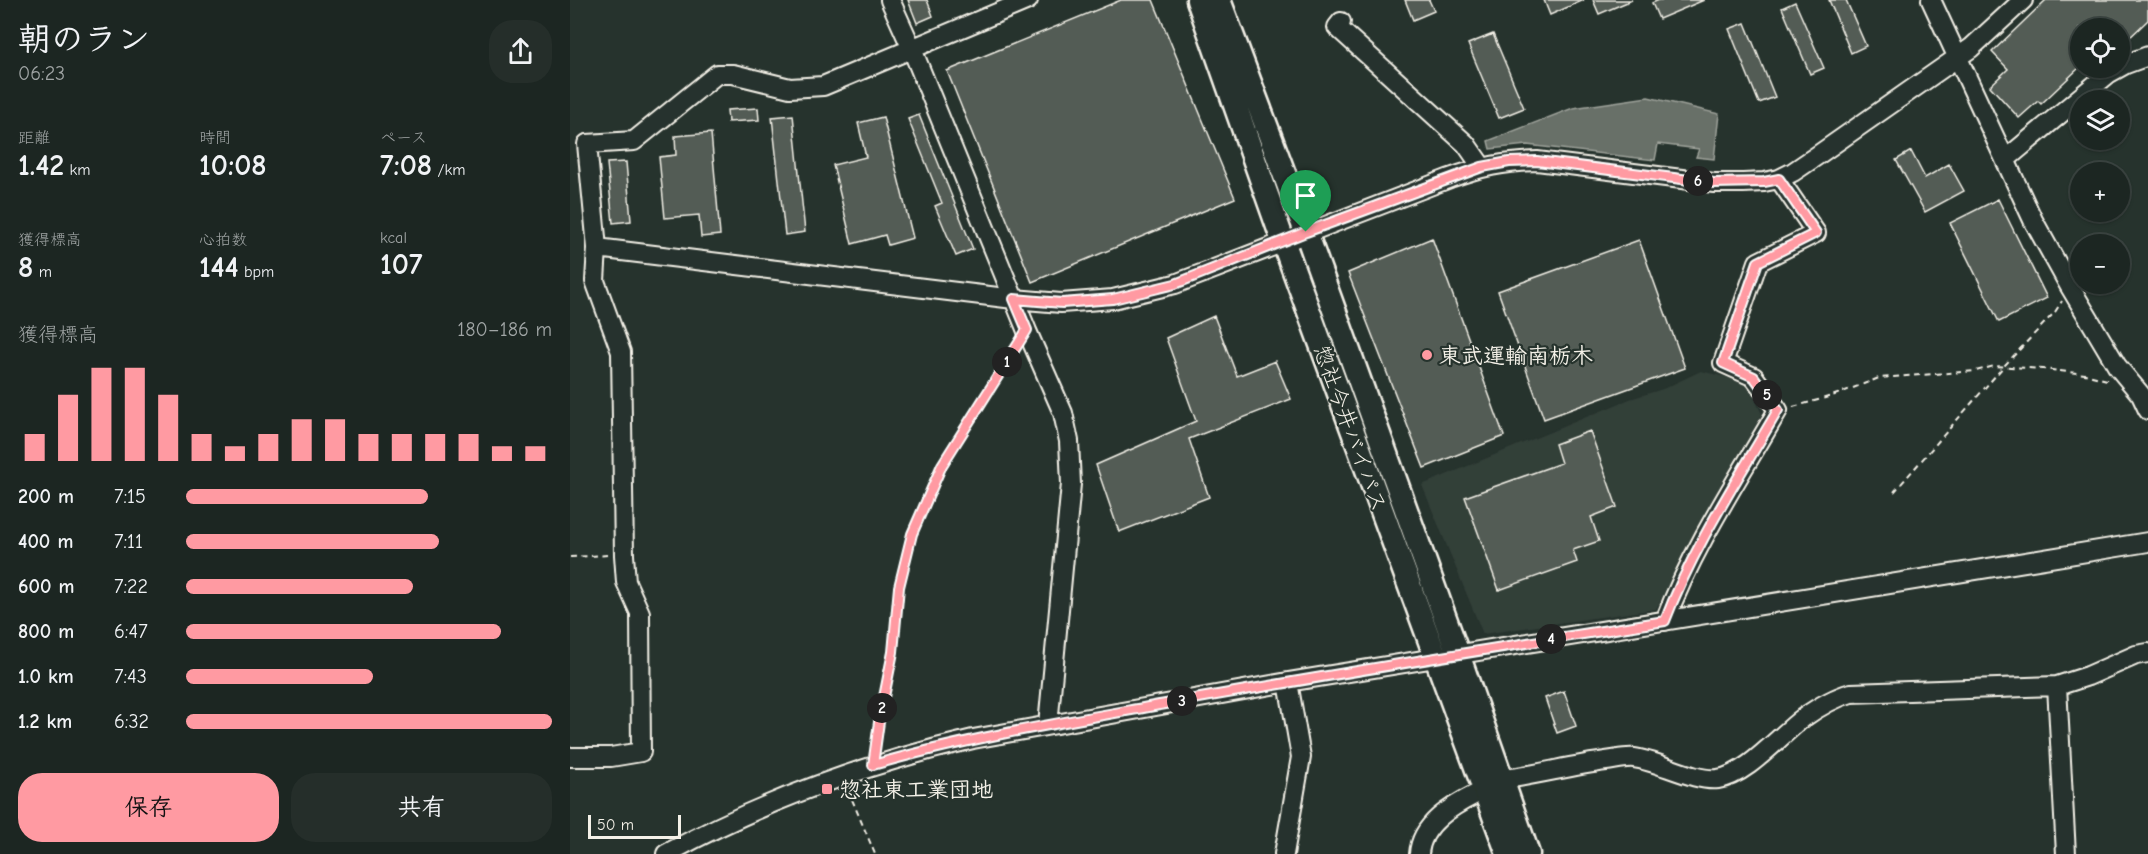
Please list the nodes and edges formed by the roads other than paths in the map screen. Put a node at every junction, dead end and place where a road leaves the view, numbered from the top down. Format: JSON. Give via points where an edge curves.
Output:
{"nodes":[{"id":1,"x":890,"y":0,"type":"edge"},
{"id":2,"x":1028,"y":0,"type":"edge"},
{"id":3,"x":1198,"y":0,"type":"edge"},
{"id":4,"x":1219,"y":0,"type":"edge"},
{"id":5,"x":1931,"y":0,"type":"edge"},
{"id":6,"x":2023,"y":0,"type":"edge"},
{"id":7,"x":1341,"y":22,"type":"dead end"},
{"id":8,"x":912,"y":49,"type":"junction"},
{"id":9,"x":2148,"y":56,"type":"edge"},
{"id":10,"x":1958,"y":58,"type":"junction"},
{"id":11,"x":579,"y":144,"type":"edge"},
{"id":12,"x":2005,"y":160,"type":"junction"},
{"id":13,"x":1482,"y":167,"type":"junction"},
{"id":14,"x":1779,"y":179,"type":"junction"},
{"id":15,"x":1306,"y":232,"type":"junction"},
{"id":16,"x":1283,"y":241,"type":"junction"},
{"id":17,"x":597,"y":248,"type":"junction"},
{"id":18,"x":1014,"y":299,"type":"junction"},
{"id":19,"x":2148,"y":411,"type":"edge"},
{"id":20,"x":2148,"y":542,"type":"edge"},
{"id":21,"x":1665,"y":621,"type":"junction"},
{"id":22,"x":2148,"y":653,"type":"edge"},
{"id":23,"x":1458,"y":654,"type":"junction"},
{"id":24,"x":1436,"y":658,"type":"junction"},
{"id":25,"x":1288,"y":682,"type":"junction"},
{"id":26,"x":2057,"y":686,"type":"junction"},
{"id":27,"x":1048,"y":726,"type":"junction"},
{"id":28,"x":570,"y":757,"type":"edge"},
{"id":29,"x":1512,"y":778,"type":"dead end"},
{"id":30,"x":1476,"y":794,"type":"dead end"},
{"id":31,"x":666,"y":854,"type":"edge"},
{"id":32,"x":1284,"y":854,"type":"edge"},
{"id":33,"x":1419,"y":854,"type":"edge"},
{"id":34,"x":1508,"y":854,"type":"edge"},
{"id":35,"x":1528,"y":854,"type":"edge"},
{"id":36,"x":2066,"y":854,"type":"edge"}],
"edges":[{"from":1,"to":8,"type":"street"},
{"from":2,"to":8,"type":"street"},
{"from":3,"to":16,"type":"main road","name":"惣社今井バイパス"},
{"from":4,"to":15,"type":"main road","name":"惣社今井バイパス"},
{"from":5,"to":10,"type":"street"},
{"from":6,"to":10,"type":"street"},
{"from":7,"to":13,"type":"street","via":[[1337,27],[1466,144]]},
{"from":8,"to":11,"type":"street","via":[[823,86],[790,88],[733,74],[717,74],[634,141]]},
{"from":8,"to":18,"type":"street"},
{"from":9,"to":12,"type":"street","via":[[2108,74]]},
{"from":10,"to":12,"type":"street"},
{"from":10,"to":14,"type":"street"},
{"from":11,"to":17,"type":"street"},
{"from":12,"to":19,"type":"street","via":[[2070,287]]},
{"from":13,"to":14,"type":"street","via":[[1537,161],[1714,183]]},
{"from":13,"to":15,"type":"street"},
{"from":14,"to":21,"type":"street","via":[[1816,233],[1758,262],[1723,363],[1754,377],[1778,410],[1677,589]]},
{"from":15,"to":16,"type":"street"},
{"from":15,"to":23,"type":"main road","name":"惣社今井バイパス"},
{"from":16,"to":18,"type":"street","via":[[1175,284],[1113,299],[1062,303]]},
{"from":16,"to":24,"type":"main road","name":"惣社今井バイパス"},
{"from":17,"to":18,"type":"street"},
{"from":17,"to":28,"type":"street","via":[[595,280],[621,352],[624,555],[626,582],[640,613],[641,752]]},
{"from":18,"to":27,"type":"street","via":[[1063,413],[1069,441],[1071,484]]},
{"from":20,"to":21,"type":"street"},
{"from":21,"to":23,"type":"street"},
{"from":22,"to":26,"type":"street"},
{"from":23,"to":24,"type":"street"},
{"from":23,"to":35,"type":"main road","name":"惣社今井バイパス"},
{"from":24,"to":25,"type":"street"},
{"from":24,"to":34,"type":"main road","name":"惣社今井バイパス"},
{"from":25,"to":27,"type":"street"},
{"from":25,"to":32,"type":"street","via":[[1301,757]]},
{"from":26,"to":29,"type":"street","via":[[1851,693],[1803,718],[1762,754],[1734,773],[1717,779],[1698,778],[1632,758]]},
{"from":26,"to":36,"type":"street"},
{"from":27,"to":31,"type":"street","via":[[923,750],[842,775],[730,820]]},
{"from":30,"to":33,"type":"street","via":[[1454,805],[1428,828]]}]}
